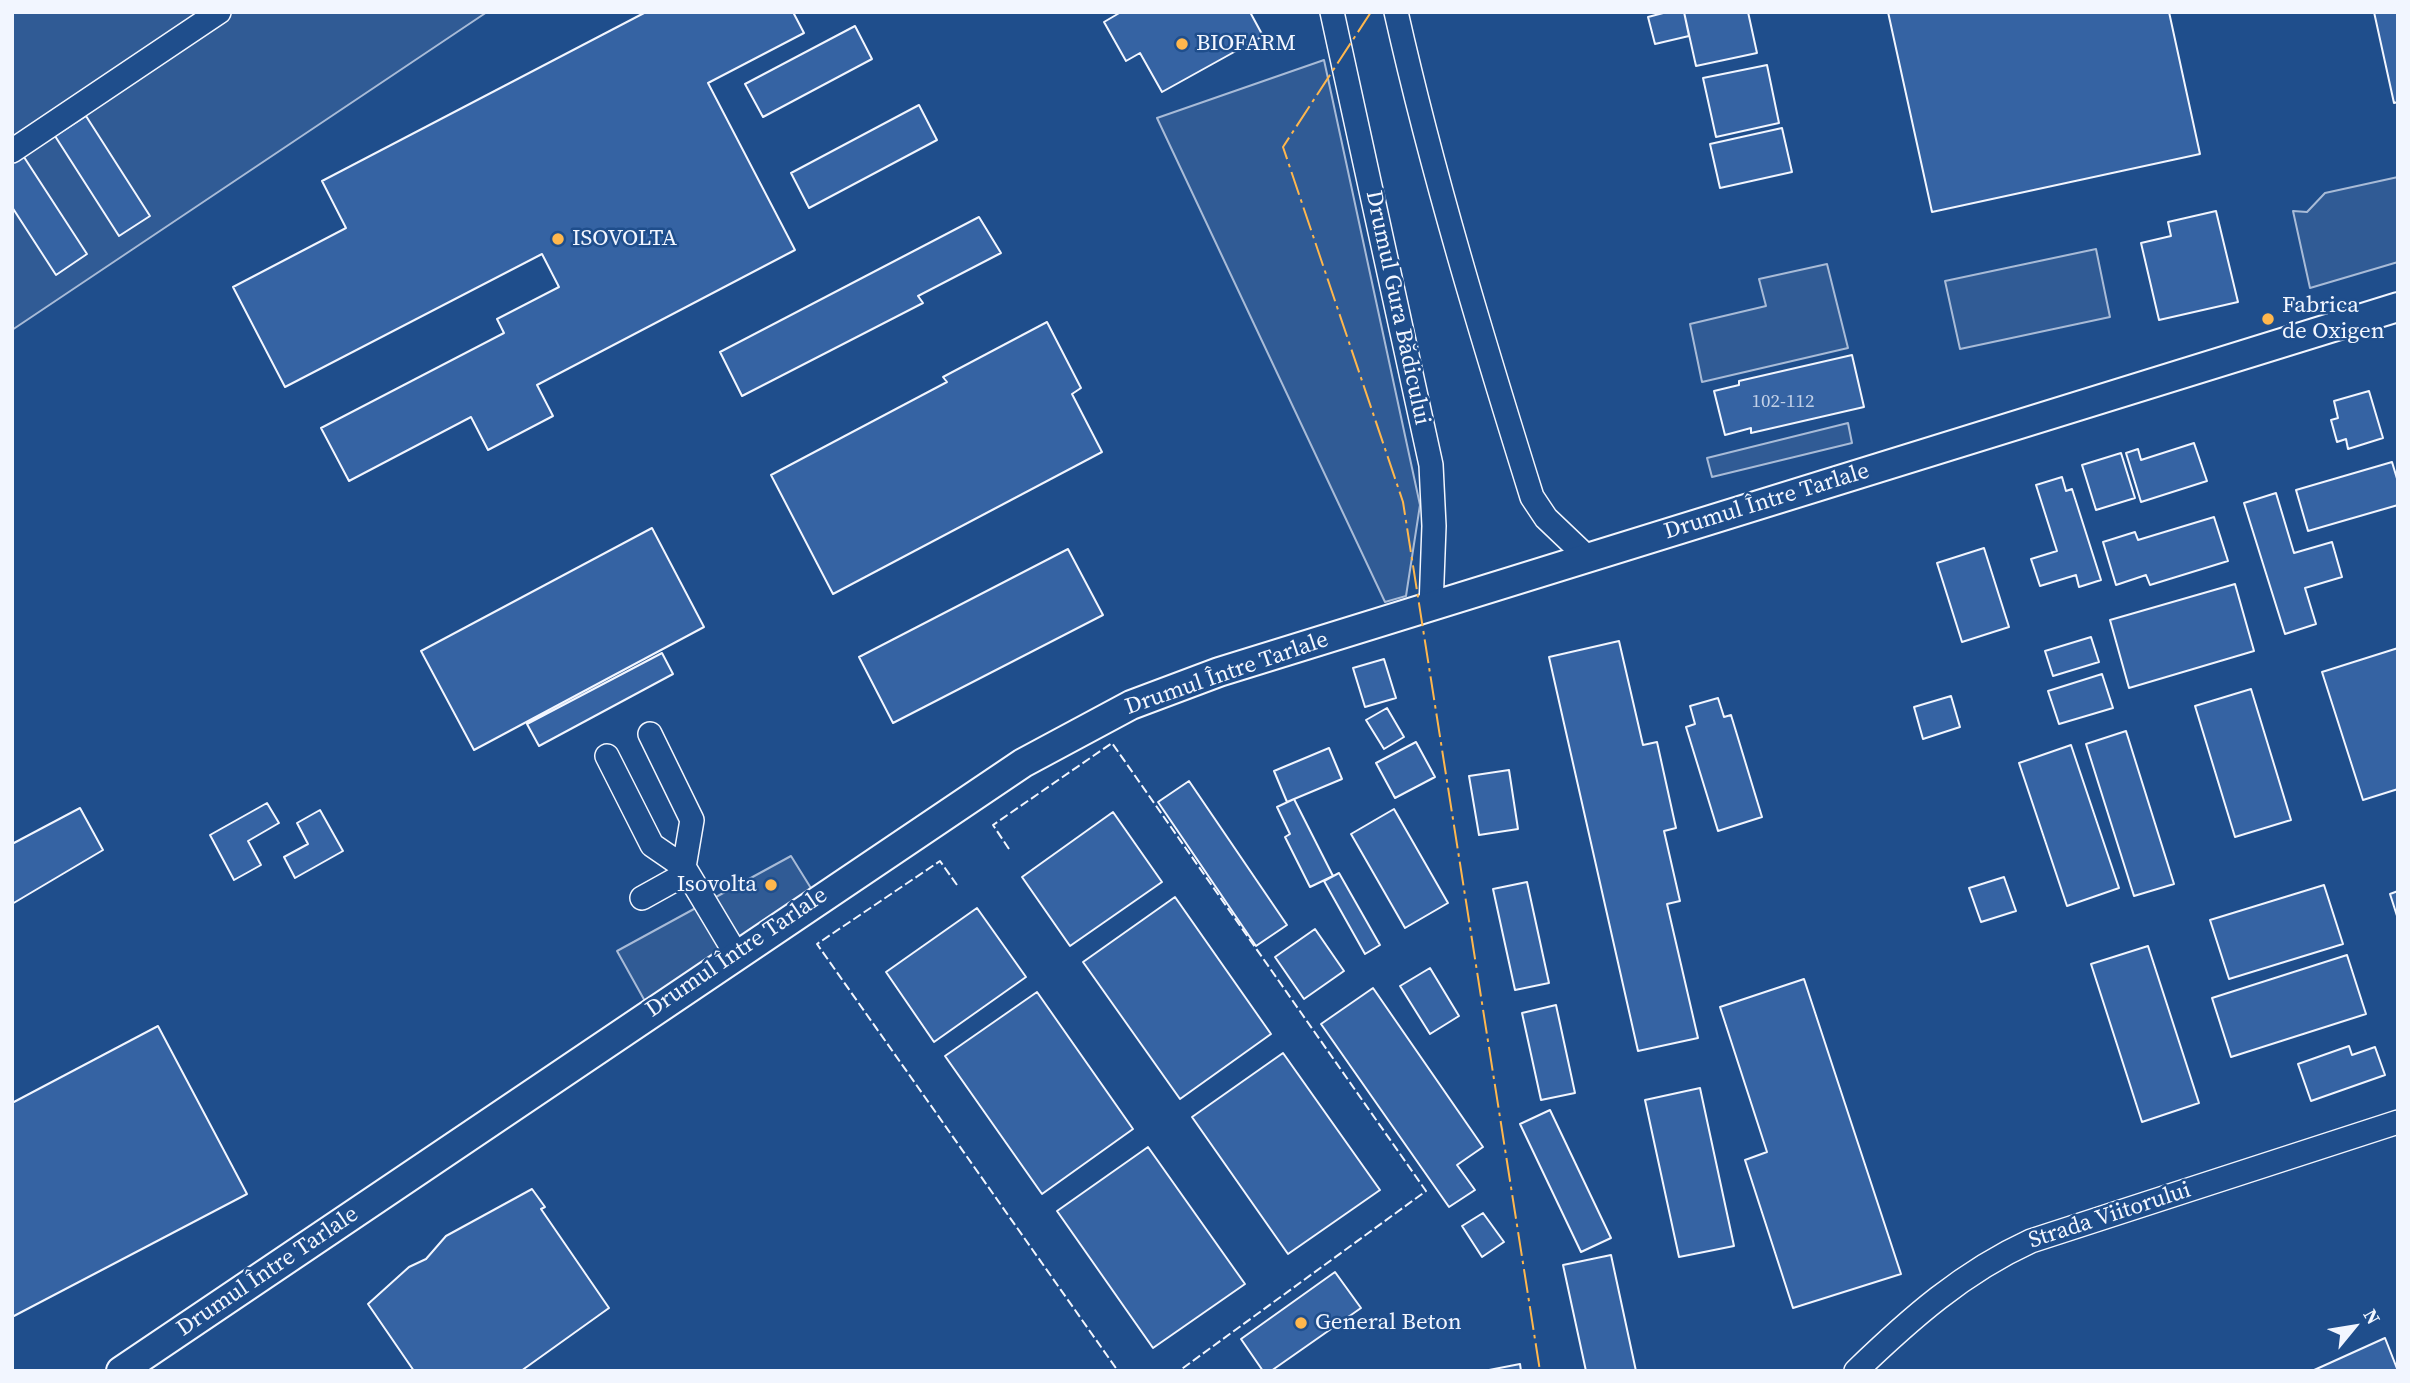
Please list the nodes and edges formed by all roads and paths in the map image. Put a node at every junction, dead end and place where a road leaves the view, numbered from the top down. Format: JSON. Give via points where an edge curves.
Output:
{"nodes":[{"id":1,"x":219,"y":12,"type":"edge"},
{"id":2,"x":1332,"y":12,"type":"edge"},
{"id":3,"x":1396,"y":12,"type":"edge"},
{"id":4,"x":12,"y":151,"type":"edge"},
{"id":5,"x":2398,"y":307,"type":"edge"},
{"id":6,"x":1588,"y":558,"type":"junction"},
{"id":7,"x":1431,"y":607,"type":"junction"},
{"id":8,"x":650,"y":734,"type":"dead end"},
{"id":9,"x":607,"y":756,"type":"dead end"},
{"id":10,"x":685,"y":870,"type":"junction"},
{"id":11,"x":642,"y":898,"type":"dead end"},
{"id":12,"x":736,"y":954,"type":"junction"},
{"id":13,"x":2398,"y":1122,"type":"edge"},
{"id":14,"x":121,"y":1371,"type":"edge"},
{"id":15,"x":1857,"y":1371,"type":"edge"}],
"edges":[{"from":1,"to":4,"type":"street"},
{"from":2,"to":7,"type":"street","name":"Drumul Gura Bădicului","via":[[1431,465]]},
{"from":3,"to":6,"type":"street","via":[[1473,306],[1532,497],[1546,518]]},
{"from":5,"to":6,"type":"main road","name":"Drumul Între Tarlale"},
{"from":6,"to":7,"type":"main road","name":"Drumul Între Tarlale"},
{"from":7,"to":12,"type":"main road","name":"Drumul Între Tarlale","via":[[1172,688],[1098,721],[1023,763]]},
{"from":8,"to":10,"type":"street","via":[[692,820]]},
{"from":9,"to":10,"type":"street","via":[[652,845]]},
{"from":10,"to":11,"type":"street"},
{"from":10,"to":12,"type":"street"},
{"from":12,"to":14,"type":"main road","name":"Drumul Între Tarlale"},
{"from":13,"to":15,"type":"street","name":"Strada Viitorului","via":[[2021,1245],[1947,1289]]}]}
